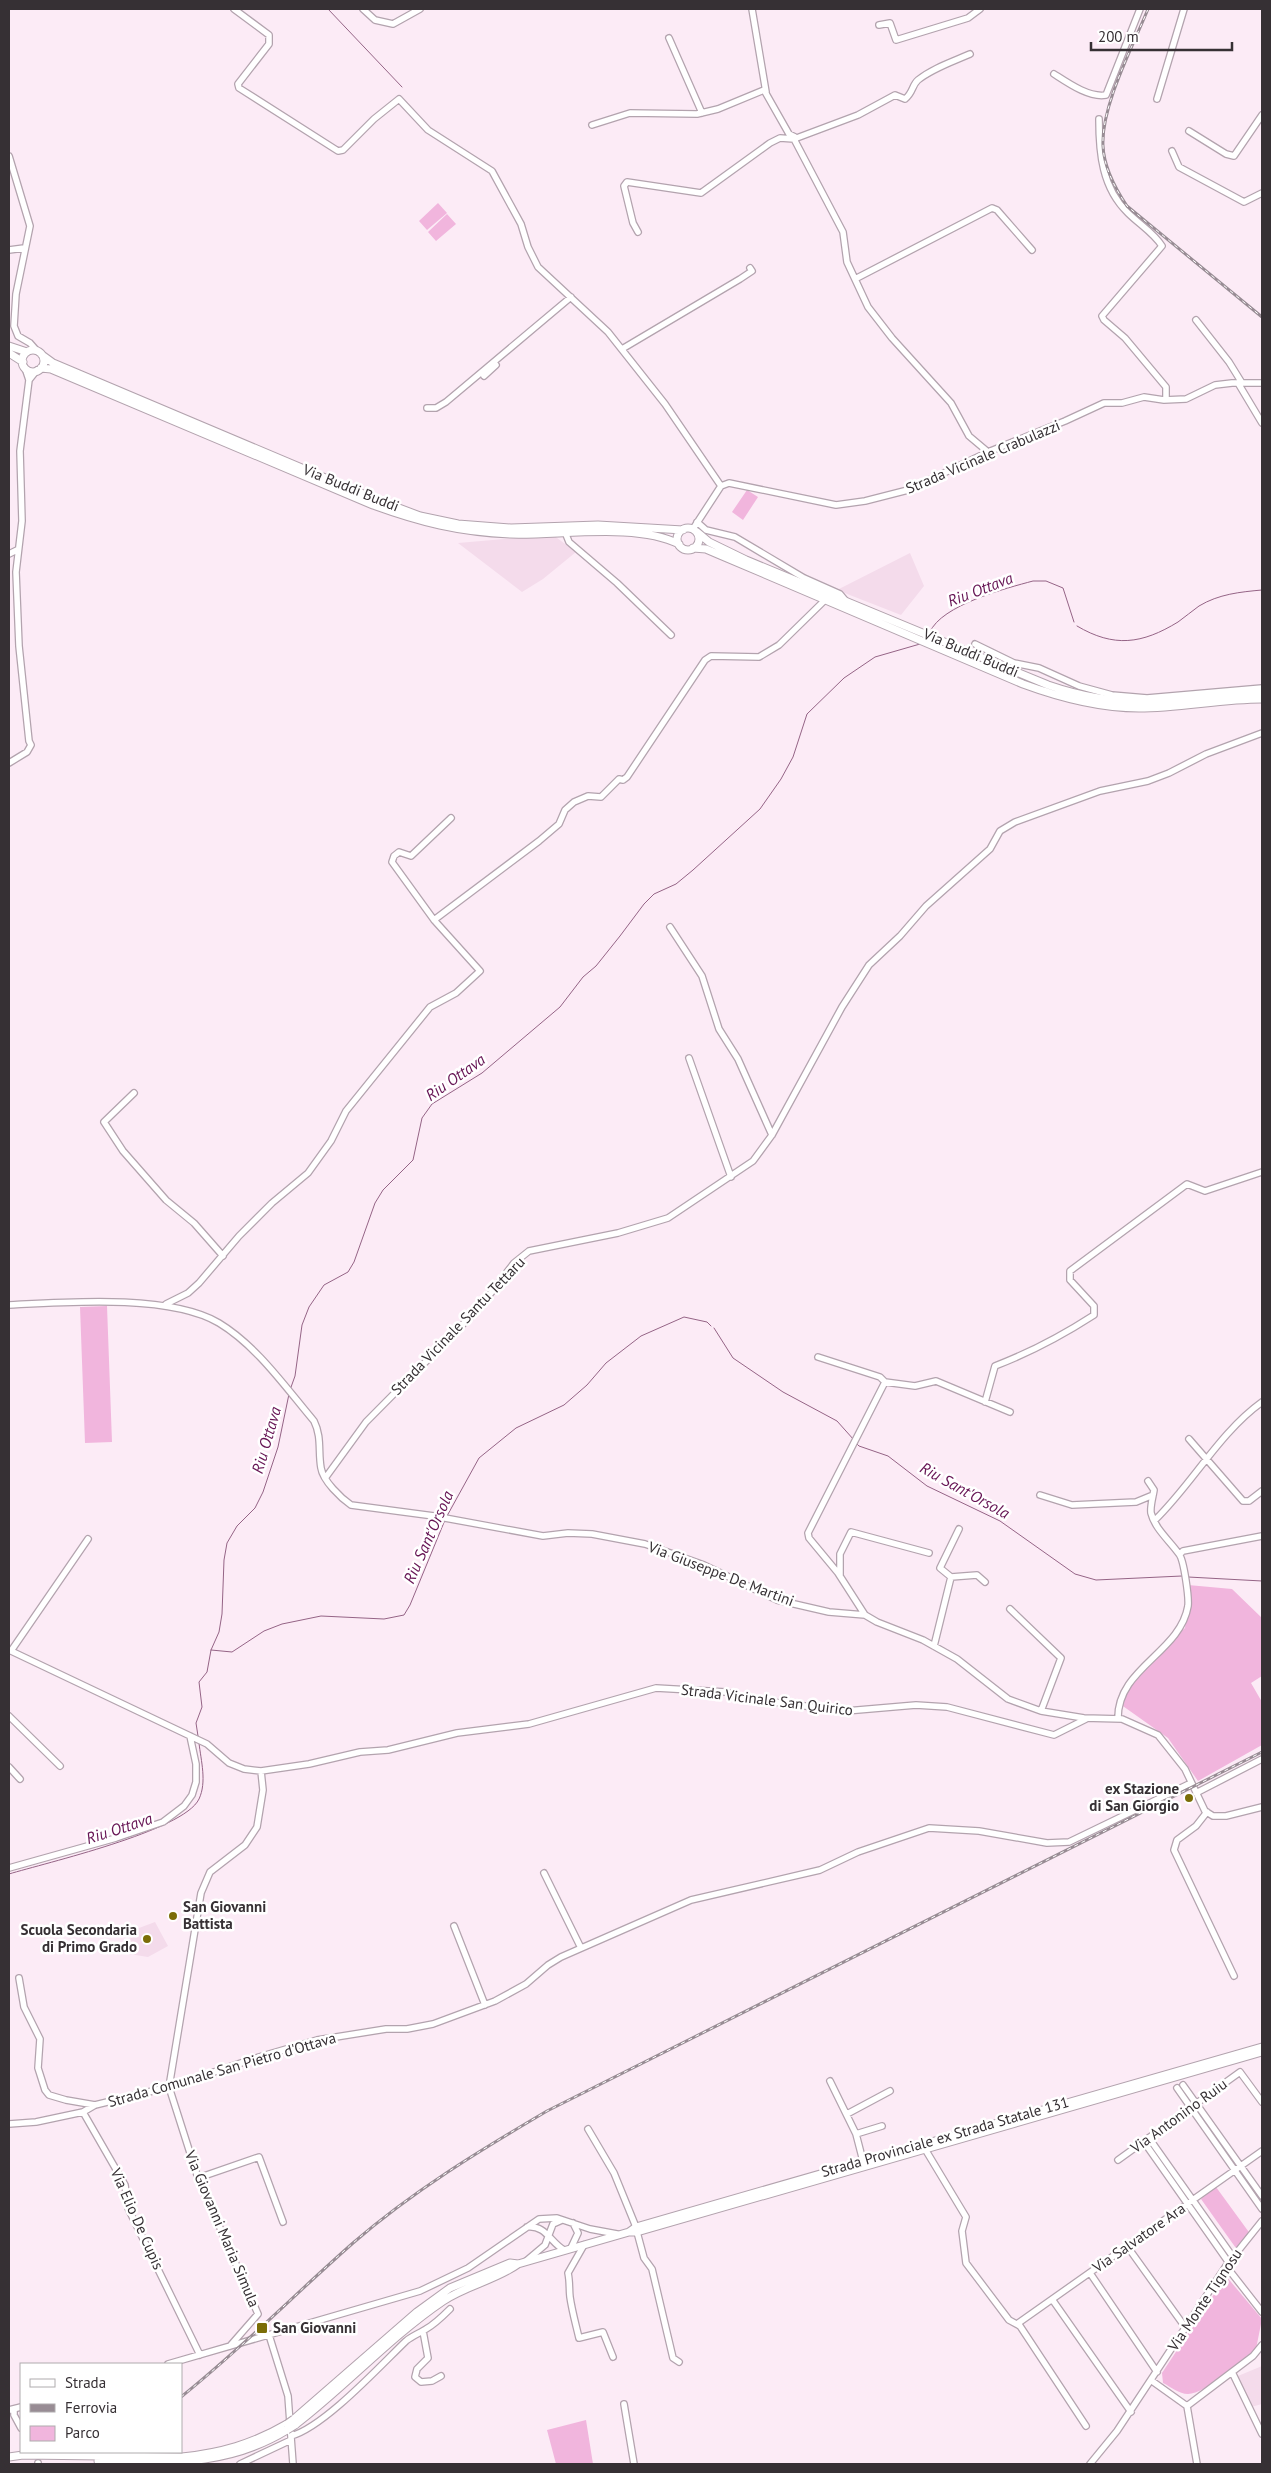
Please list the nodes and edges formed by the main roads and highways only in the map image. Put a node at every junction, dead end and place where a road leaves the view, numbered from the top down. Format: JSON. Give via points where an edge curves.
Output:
{"nodes":[{"id":1,"x":9,"y":346,"type":"edge"},
{"id":2,"x":27,"y":352,"type":"junction"},
{"id":3,"x":9,"y":353,"type":"edge"},
{"id":4,"x":39,"y":353,"type":"junction"},
{"id":5,"x":24,"y":365,"type":"junction"},
{"id":6,"x":39,"y":369,"type":"junction"},
{"id":7,"x":682,"y":530,"type":"junction"},
{"id":8,"x":695,"y":531,"type":"junction"},
{"id":9,"x":679,"y":544,"type":"junction"},
{"id":10,"x":694,"y":548,"type":"junction"},
{"id":11,"x":918,"y":635,"type":"junction"},
{"id":12,"x":935,"y":642,"type":"junction"},
{"id":13,"x":1262,"y":693,"type":"edge"},
{"id":14,"x":1262,"y":699,"type":"edge"},
{"id":15,"x":1262,"y":2047,"type":"edge"},
{"id":16,"x":1262,"y":2052,"type":"edge"},
{"id":17,"x":637,"y":2230,"type":"junction"},
{"id":18,"x":11,"y":2457,"type":"edge"}],
"edges":[{"from":1,"to":2,"type":"main road"},
{"from":2,"to":4,"type":"main road"},
{"from":2,"to":5,"type":"main road"},
{"from":3,"to":5,"type":"main road"},
{"from":4,"to":6,"type":"main road","via":[[44,361]]},
{"from":4,"to":7,"type":"main road","name":"Via Buddi Buddi","via":[[53,363],[420,516],[458,524],[511,528],[598,525]]},
{"from":5,"to":6,"type":"main road","via":[[31,371]]},
{"from":6,"to":9,"type":"main road","name":"Via Buddi Buddi","via":[[51,369],[418,522],[457,530],[511,534],[597,531],[650,535]]},
{"from":7,"to":8,"type":"main road"},
{"from":7,"to":9,"type":"main road","via":[[678,534]]},
{"from":8,"to":10,"type":"main road","via":[[699,539]]},
{"from":8,"to":11,"type":"main road","name":"Via Buddi Buddi","via":[[728,552],[845,600]]},
{"from":9,"to":10,"type":"main road","via":[[685,549]]},
{"from":10,"to":11,"type":"main road","name":"Via Buddi Buddi","via":[[706,549]]},
{"from":11,"to":12,"type":"main road","name":"Via Buddi Buddi"},
{"from":12,"to":13,"type":"main road","name":"Via Buddi Buddi","via":[[1062,690],[1100,699],[1148,702]]},
{"from":12,"to":14,"type":"main road","name":"Via Buddi Buddi","via":[[1023,684],[1089,703],[1139,708]]},
{"from":15,"to":17,"type":"main road","name":"Strada Provinciale ex Strada Statale 131","via":[[863,2161]]},
{"from":16,"to":17,"type":"main road","name":"Strada Provinciale ex Strada Statale 131"},
{"from":17,"to":18,"type":"main road","name":"Strada Provinciale ex Strada Statale 131","via":[[522,2263],[469,2285],[433,2308],[291,2429],[245,2451],[196,2462]]}]}
